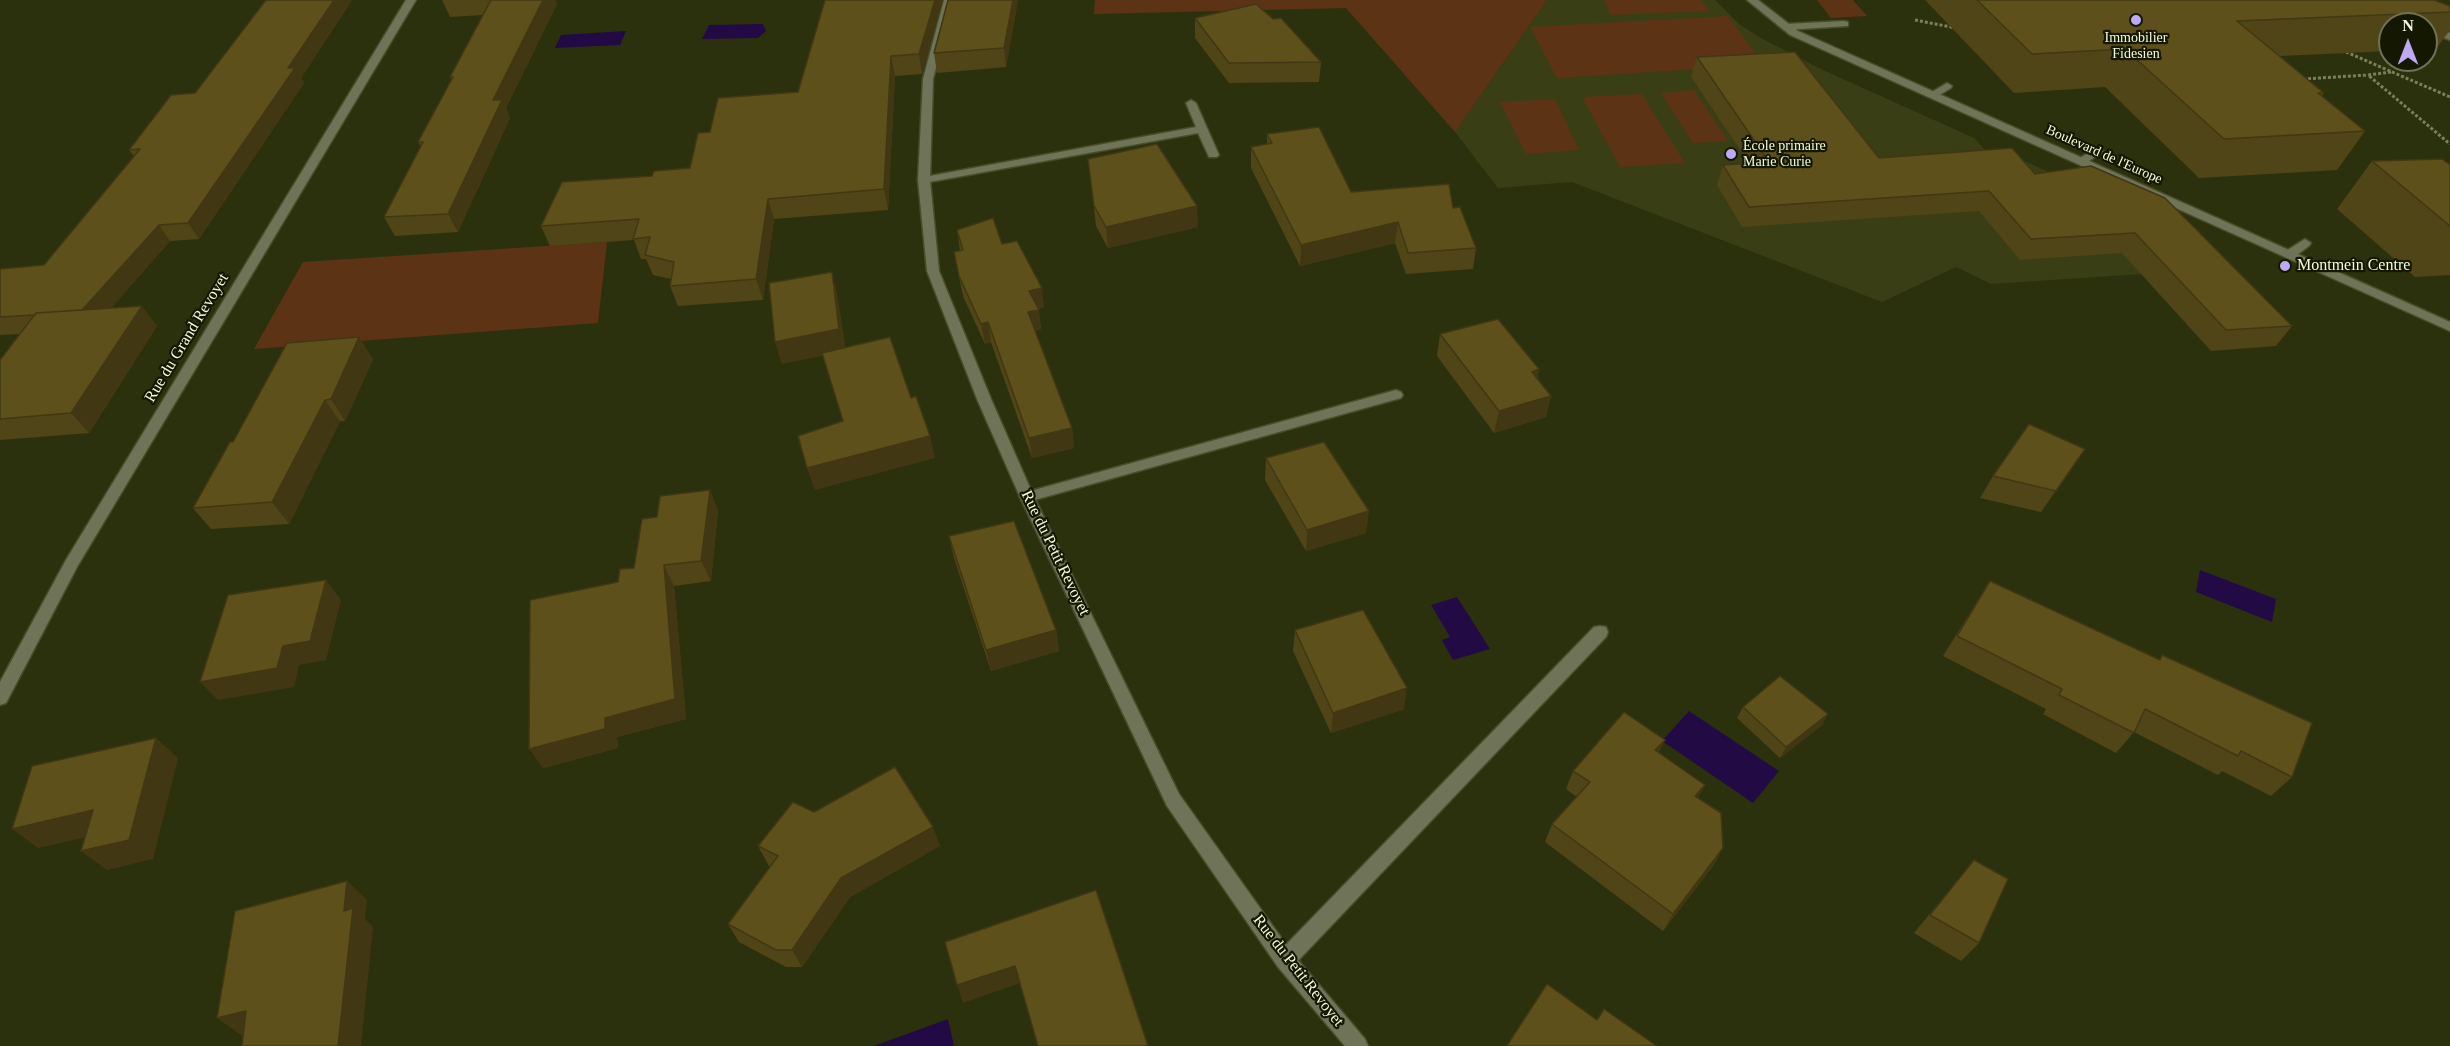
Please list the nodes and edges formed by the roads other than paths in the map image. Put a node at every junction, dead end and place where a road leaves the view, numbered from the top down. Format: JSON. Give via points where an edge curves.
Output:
{"nodes":[{"id":1,"x":411,"y":0,"type":"edge"},
{"id":2,"x":949,"y":0,"type":"edge"},
{"id":3,"x":1752,"y":0,"type":"edge"},
{"id":4,"x":1844,"y":24,"type":"dead end"},
{"id":5,"x":1786,"y":27,"type":"junction"},
{"id":6,"x":1947,"y":86,"type":"dead end"},
{"id":7,"x":1932,"y":95,"type":"junction"},
{"id":8,"x":1191,"y":103,"type":"dead end"},
{"id":9,"x":1202,"y":129,"type":"junction"},
{"id":10,"x":2097,"y":151,"type":"dead end"},
{"id":11,"x":1213,"y":155,"type":"dead end"},
{"id":12,"x":2082,"y":162,"type":"junction"},
{"id":13,"x":924,"y":180,"type":"junction"},
{"id":14,"x":2305,"y":243,"type":"dead end"},
{"id":15,"x":2290,"y":254,"type":"junction"},
{"id":16,"x":2450,"y":327,"type":"edge"},
{"id":17,"x":1396,"y":395,"type":"dead end"},
{"id":18,"x":1027,"y":497,"type":"junction"},
{"id":19,"x":1600,"y":632,"type":"dead end"},
{"id":20,"x":0,"y":698,"type":"edge"},
{"id":21,"x":1285,"y":960,"type":"junction"},
{"id":22,"x":1358,"y":1046,"type":"edge"}],
"edges":[{"from":1,"to":20,"type":"street","name":"Rue du Grand Revoyet","via":[[71,564]]},
{"from":2,"to":13,"type":"street","name":"Rue du Petit Revoyet","via":[[928,79]]},
{"from":3,"to":5,"type":"street","name":"Boulevard de l'Europe"},
{"from":4,"to":5,"type":"street"},
{"from":5,"to":7,"type":"street","name":"Boulevard de l'Europe"},
{"from":6,"to":7,"type":"street"},
{"from":7,"to":12,"type":"street","name":"Boulevard de l'Europe"},
{"from":8,"to":9,"type":"street"},
{"from":9,"to":11,"type":"street"},
{"from":9,"to":13,"type":"street"},
{"from":10,"to":12,"type":"street"},
{"from":12,"to":15,"type":"street","name":"Boulevard de l'Europe"},
{"from":13,"to":18,"type":"street","name":"Rue du Petit Revoyet","via":[[933,271]]},
{"from":14,"to":15,"type":"street"},
{"from":15,"to":16,"type":"street","name":"Boulevard de l'Europe"},
{"from":17,"to":18,"type":"street"},
{"from":18,"to":21,"type":"street","name":"Rue du Petit Revoyet","via":[[1173,800]]},
{"from":19,"to":21,"type":"street"},
{"from":21,"to":22,"type":"street","name":"Rue du Petit Revoyet"}]}
